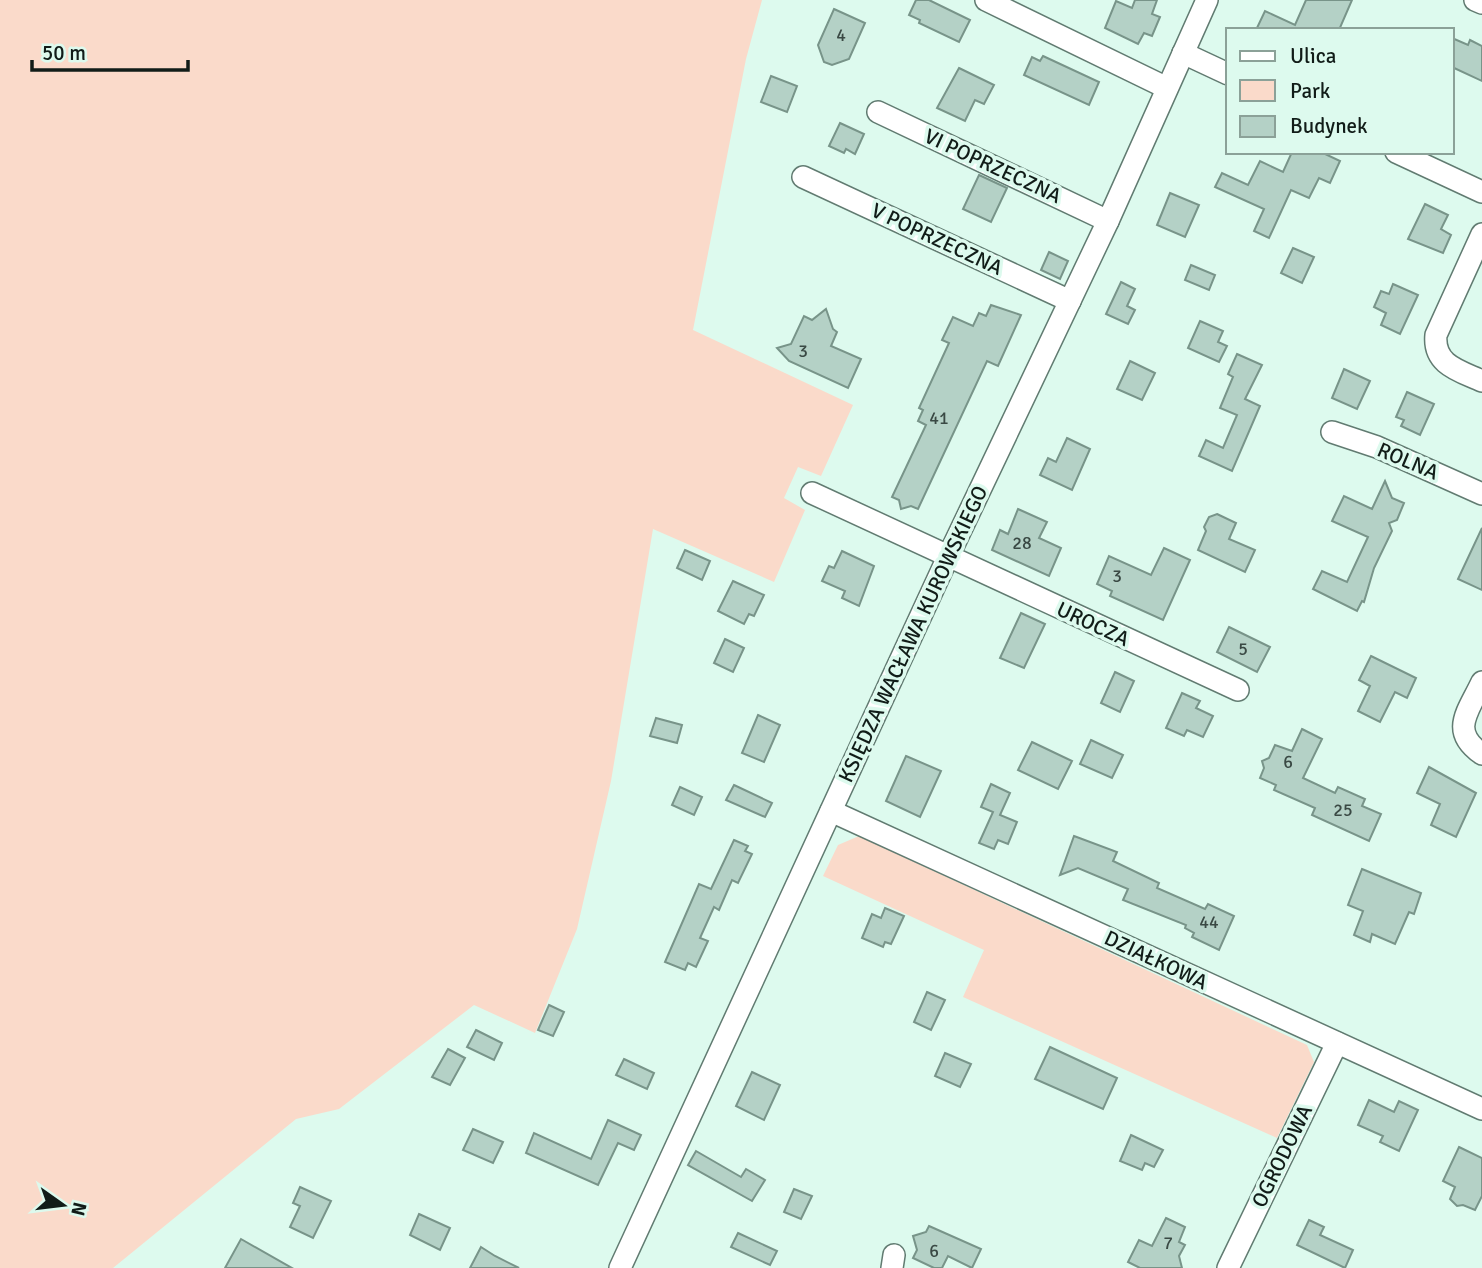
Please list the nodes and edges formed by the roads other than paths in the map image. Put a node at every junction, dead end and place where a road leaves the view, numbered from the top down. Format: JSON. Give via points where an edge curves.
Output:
{"nodes":[{"id":1,"x":986,"y":0,"type":"edge"},
{"id":2,"x":1207,"y":0,"type":"edge"},
{"id":3,"x":1475,"y":0,"type":"edge"},
{"id":4,"x":1482,"y":3,"type":"edge"},
{"id":5,"x":1183,"y":53,"type":"junction"},
{"id":6,"x":1226,"y":73,"type":"edge"},
{"id":7,"x":1167,"y":88,"type":"junction"},
{"id":8,"x":878,"y":112,"type":"dead end"},
{"id":9,"x":1400,"y":154,"type":"edge"},
{"id":10,"x":803,"y":177,"type":"dead end"},
{"id":11,"x":1482,"y":192,"type":"edge"},
{"id":12,"x":1108,"y":221,"type":"junction"},
{"id":13,"x":1482,"y":234,"type":"edge"},
{"id":14,"x":1070,"y":301,"type":"junction"},
{"id":15,"x":1482,"y":381,"type":"edge"},
{"id":16,"x":1332,"y":432,"type":"dead end"},
{"id":17,"x":812,"y":493,"type":"dead end"},
{"id":18,"x":1482,"y":494,"type":"edge"},
{"id":19,"x":948,"y":557,"type":"junction"},
{"id":20,"x":1482,"y":682,"type":"edge"},
{"id":21,"x":1238,"y":690,"type":"dead end"},
{"id":22,"x":1482,"y":754,"type":"edge"},
{"id":23,"x":831,"y":811,"type":"junction"},
{"id":24,"x":1337,"y":1043,"type":"junction"},
{"id":25,"x":1482,"y":1109,"type":"edge"},
{"id":26,"x":620,"y":1268,"type":"edge"},
{"id":27,"x":1227,"y":1268,"type":"edge"}],
"edges":[{"from":1,"to":7,"type":"street"},
{"from":2,"to":5,"type":"street","name":"KSIĘDZA WACŁAWA KUROWSKIEGO"},
{"from":3,"to":4,"type":"street"},
{"from":5,"to":6,"type":"street"},
{"from":5,"to":7,"type":"street","name":"KSIĘDZA WACŁAWA KUROWSKIEGO"},
{"from":7,"to":12,"type":"street","name":"KSIĘDZA WACŁAWA KUROWSKIEGO"},
{"from":8,"to":12,"type":"street","name":"VI POPRZECZNA"},
{"from":9,"to":11,"type":"street"},
{"from":10,"to":14,"type":"street","name":"V POPRZECZNA"},
{"from":12,"to":14,"type":"street","name":"KSIĘDZA WACŁAWA KUROWSKIEGO"},
{"from":13,"to":15,"type":"street","via":[[1435,345],[1446,364]]},
{"from":14,"to":19,"type":"street","name":"KSIĘDZA WACŁAWA KUROWSKIEGO"},
{"from":16,"to":18,"type":"street","name":"ROLNA"},
{"from":17,"to":19,"type":"street","name":"UROCZA"},
{"from":19,"to":21,"type":"street","name":"UROCZA"},
{"from":19,"to":23,"type":"street","name":"KSIĘDZA WACŁAWA KUROWSKIEGO"},
{"from":20,"to":22,"type":"street","via":[[1463,723],[1467,743]]},
{"from":23,"to":24,"type":"street","name":"DZIAŁKOWA"},
{"from":23,"to":26,"type":"street","name":"KSIĘDZA WACŁAWA KUROWSKIEGO"},
{"from":24,"to":25,"type":"street","name":"DZIAŁKOWA"},
{"from":24,"to":27,"type":"street","name":"OGRODOWA"}]}
